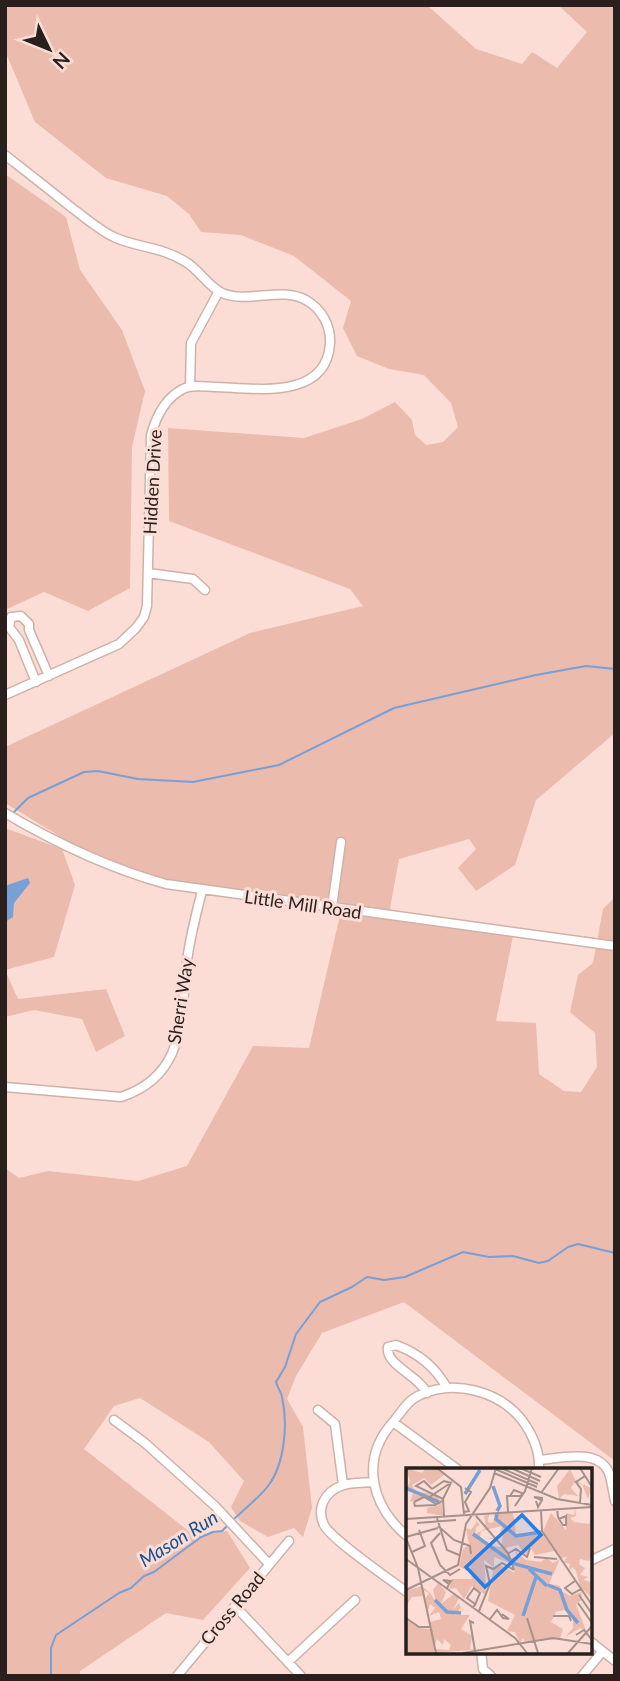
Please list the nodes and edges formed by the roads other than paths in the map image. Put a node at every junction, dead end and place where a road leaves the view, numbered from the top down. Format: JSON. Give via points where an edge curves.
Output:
{"nodes":[{"id":1,"x":5,"y":155,"type":"edge"},
{"id":2,"x":219,"y":292,"type":"junction"},
{"id":3,"x":190,"y":386,"type":"junction"},
{"id":4,"x":148,"y":573,"type":"junction"},
{"id":5,"x":205,"y":590,"type":"dead end"},
{"id":6,"x":49,"y":676,"type":"junction"},
{"id":7,"x":36,"y":681,"type":"junction"},
{"id":8,"x":5,"y":695,"type":"edge"},
{"id":9,"x":9,"y":815,"type":"edge"},
{"id":10,"x":341,"y":842,"type":"dead end"},
{"id":11,"x":202,"y":891,"type":"junction"},
{"id":12,"x":332,"y":907,"type":"junction"},
{"id":13,"x":615,"y":946,"type":"edge"},
{"id":14,"x":5,"y":1087,"type":"edge"},
{"id":15,"x":447,"y":1388,"type":"junction"},
{"id":16,"x":427,"y":1393,"type":"junction"},
{"id":17,"x":318,"y":1410,"type":"dead end"},
{"id":18,"x":114,"y":1420,"type":"dead end"},
{"id":19,"x":393,"y":1422,"type":"junction"},
{"id":20,"x":540,"y":1465,"type":"edge"},
{"id":21,"x":456,"y":1468,"type":"edge"},
{"id":22,"x":374,"y":1482,"type":"junction"},
{"id":23,"x":343,"y":1485,"type":"junction"},
{"id":24,"x":615,"y":1502,"type":"edge"},
{"id":25,"x":406,"y":1535,"type":"edge"},
{"id":26,"x":289,"y":1541,"type":"dead end"},
{"id":27,"x":615,"y":1549,"type":"edge"},
{"id":28,"x":592,"y":1560,"type":"edge"},
{"id":29,"x":269,"y":1564,"type":"junction"},
{"id":30,"x":406,"y":1591,"type":"edge"},
{"id":31,"x":355,"y":1600,"type":"dead end"},
{"id":32,"x":235,"y":1606,"type":"junction"},
{"id":33,"x":592,"y":1643,"type":"edge"},
{"id":34,"x":602,"y":1652,"type":"junction"},
{"id":35,"x":481,"y":1653,"type":"edge"},
{"id":36,"x":615,"y":1661,"type":"edge"},
{"id":37,"x":288,"y":1662,"type":"junction"},
{"id":38,"x":177,"y":1676,"type":"edge"},
{"id":39,"x":301,"y":1676,"type":"edge"},
{"id":40,"x":491,"y":1676,"type":"edge"},
{"id":41,"x":582,"y":1676,"type":"edge"}],
"edges":[{"from":1,"to":2,"type":"street","via":[[98,228],[171,254]]},
{"from":2,"to":3,"type":"street","via":[[191,343]]},
{"from":2,"to":3,"type":"street","via":[[294,295],[308,301],[327,324],[327,357],[317,373],[300,385],[278,389]]},
{"from":3,"to":4,"type":"street","name":"Hidden Drive","via":[[169,398],[151,435]]},
{"from":4,"to":5,"type":"street","via":[[193,579]]},
{"from":4,"to":6,"type":"street","name":"Hidden Drive","via":[[144,617],[128,637]]},
{"from":6,"to":7,"type":"street","name":"Hidden Drive"},
{"from":6,"to":7,"type":"street","via":[[29,624],[21,616],[11,617],[9,627]]},
{"from":7,"to":8,"type":"street","name":"Hidden Drive"},
{"from":9,"to":11,"type":"street","name":"Little Mill Road","via":[[74,850],[140,877]]},
{"from":10,"to":12,"type":"street"},
{"from":11,"to":12,"type":"street","name":"Little Mill Road"},
{"from":11,"to":14,"type":"street","name":"Sherri Way","via":[[177,1042],[153,1081],[121,1097]]},
{"from":12,"to":13,"type":"street","name":"Little Mill Road"},
{"from":15,"to":16,"type":"street"},
{"from":15,"to":16,"type":"street","via":[[419,1357],[396,1345],[388,1347],[390,1359],[423,1384]]},
{"from":15,"to":20,"type":"street","via":[[478,1390],[515,1411],[536,1443]]},
{"from":16,"to":19,"type":"street","via":[[409,1402]]},
{"from":17,"to":23,"type":"street","via":[[335,1424]]},
{"from":18,"to":29,"type":"street","via":[[215,1506]]},
{"from":19,"to":21,"type":"street"},
{"from":19,"to":22,"type":"street","via":[[379,1439]]},
{"from":20,"to":24,"type":"street","via":[[582,1456],[600,1462],[608,1471]]},
{"from":22,"to":23,"type":"street"},
{"from":22,"to":25,"type":"street","via":[[386,1515]]},
{"from":23,"to":30,"type":"street","via":[[323,1500],[325,1525]]},
{"from":26,"to":29,"type":"street","name":"Cross Road"},
{"from":27,"to":28,"type":"street"},
{"from":29,"to":32,"type":"street","name":"Cross Road"},
{"from":31,"to":37,"type":"street"},
{"from":32,"to":37,"type":"street"},
{"from":32,"to":38,"type":"street","name":"Cross Road"},
{"from":33,"to":34,"type":"street"},
{"from":34,"to":36,"type":"street"},
{"from":34,"to":41,"type":"street"},
{"from":35,"to":40,"type":"street","via":[[483,1669]]},
{"from":37,"to":39,"type":"street"}]}
